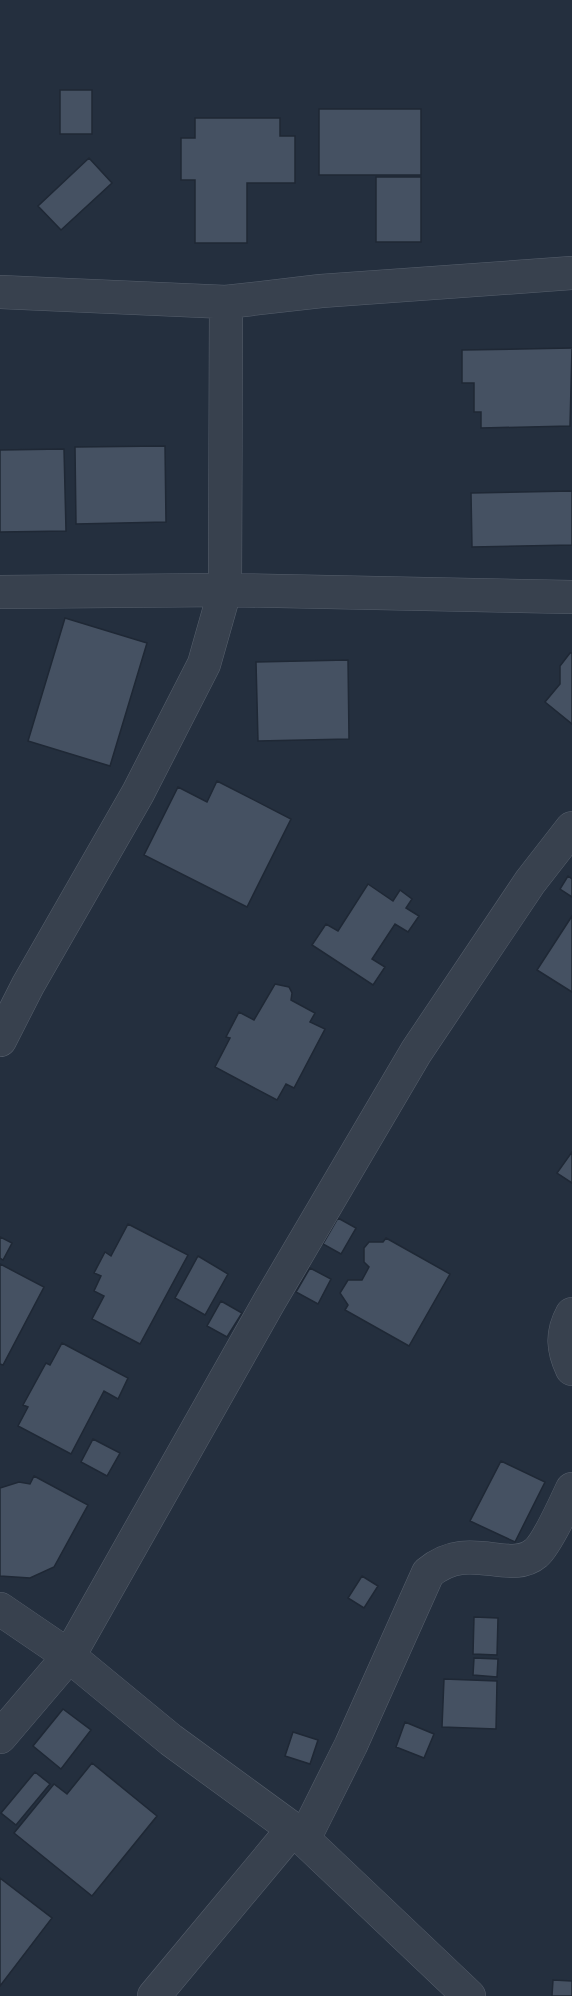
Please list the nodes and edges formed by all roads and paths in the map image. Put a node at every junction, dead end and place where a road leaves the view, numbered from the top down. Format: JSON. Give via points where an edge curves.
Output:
{"nodes":[{"id":1,"x":572,"y":273,"type":"edge"},
{"id":2,"x":0,"y":292,"type":"edge"},
{"id":3,"x":226,"y":302,"type":"junction"},
{"id":4,"x":225,"y":590,"type":"junction"},
{"id":5,"x":0,"y":592,"type":"edge"},
{"id":6,"x":572,"y":597,"type":"edge"},
{"id":7,"x":572,"y":828,"type":"edge"},
{"id":8,"x":14,"y":984,"type":"edge"},
{"id":9,"x":0,"y":1040,"type":"edge"},
{"id":10,"x":572,"y":1314,"type":"edge"},
{"id":11,"x":572,"y":1370,"type":"edge"},
{"id":12,"x":572,"y":1489,"type":"edge"},
{"id":13,"x":0,"y":1609,"type":"edge"},
{"id":14,"x":69,"y":1656,"type":"junction"},
{"id":15,"x":0,"y":1737,"type":"edge"},
{"id":16,"x":299,"y":1834,"type":"junction"},
{"id":17,"x":154,"y":1996,"type":"edge"},
{"id":18,"x":469,"y":1996,"type":"edge"}],
"edges":[{"from":1,"to":3,"type":"street","via":[[321,291]]},
{"from":2,"to":3,"type":"street"},
{"from":3,"to":4,"type":"street"},
{"from":4,"to":5,"type":"street"},
{"from":4,"to":6,"type":"street"},
{"from":4,"to":8,"type":"street","via":[[204,664],[138,794]]},
{"from":7,"to":14,"type":"street","via":[[530,882],[416,1052],[268,1302]]},
{"from":8,"to":9,"type":"street"},
{"from":10,"to":11,"type":"street","via":[[566,1326],[564,1353]]},
{"from":12,"to":16,"type":"street","via":[[537,1553],[523,1560],[461,1556],[441,1562],[428,1574],[351,1745]]},
{"from":13,"to":14,"type":"street"},
{"from":14,"to":15,"type":"street"},
{"from":14,"to":16,"type":"street","via":[[171,1740]]},
{"from":16,"to":17,"type":"street"},
{"from":16,"to":18,"type":"street"}]}
